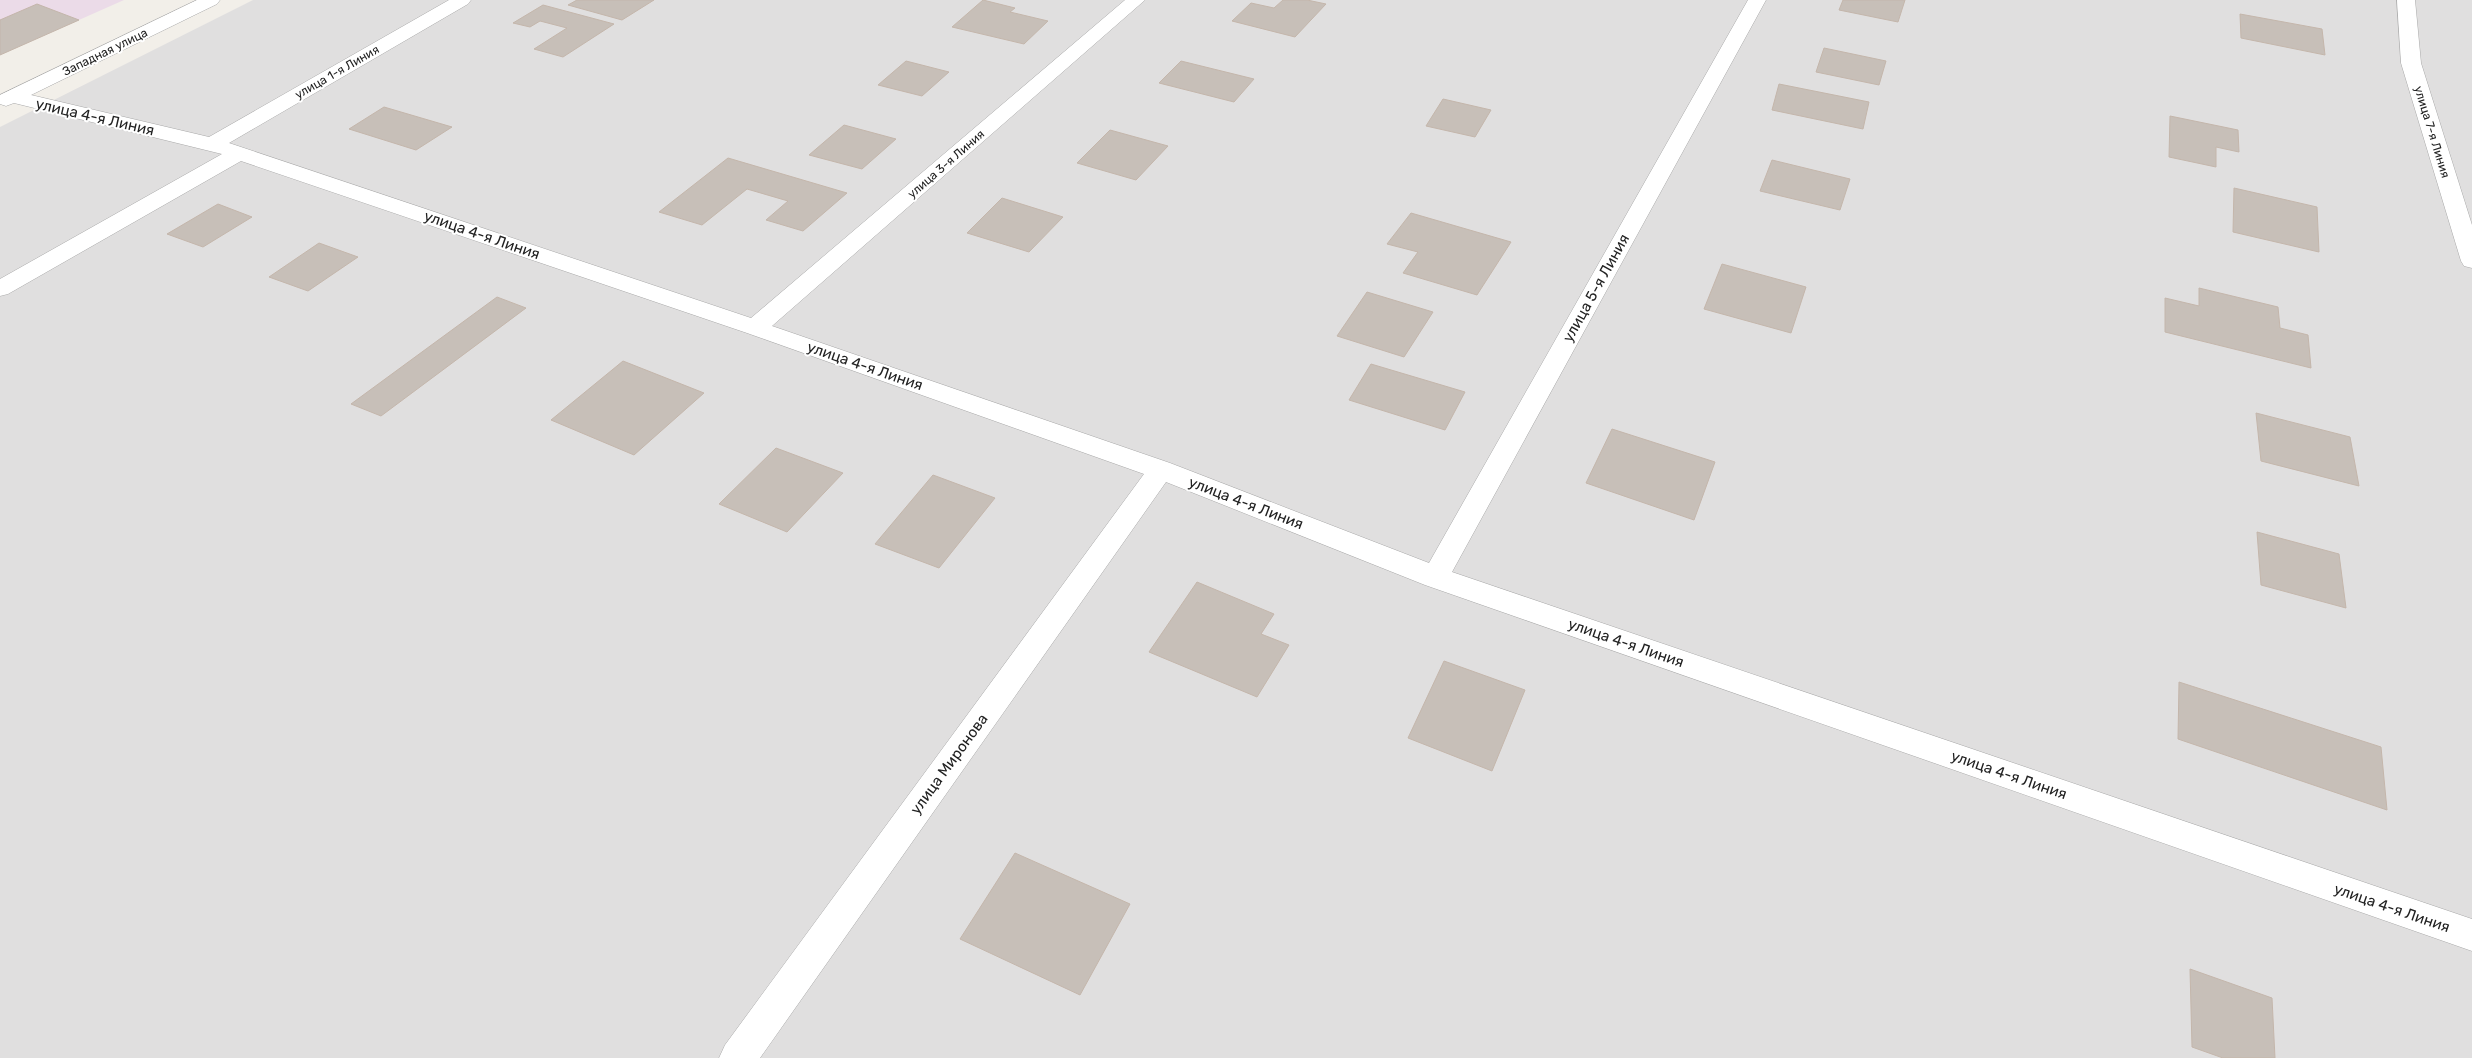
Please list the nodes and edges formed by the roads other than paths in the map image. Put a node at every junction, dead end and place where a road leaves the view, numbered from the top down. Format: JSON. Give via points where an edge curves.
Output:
{"nodes":[{"id":1,"x":210,"y":0,"type":"edge"},
{"id":2,"x":462,"y":0,"type":"edge"},
{"id":3,"x":1136,"y":0,"type":"edge"},
{"id":4,"x":1757,"y":0,"type":"edge"},
{"id":5,"x":2406,"y":0,"type":"edge"},
{"id":6,"x":6,"y":100,"type":"edge"},
{"id":7,"x":212,"y":144,"type":"junction"},
{"id":8,"x":239,"y":153,"type":"junction"},
{"id":9,"x":2472,"y":261,"type":"edge"},
{"id":10,"x":0,"y":289,"type":"edge"},
{"id":11,"x":755,"y":328,"type":"junction"},
{"id":12,"x":1161,"y":470,"type":"junction"},
{"id":13,"x":1435,"y":576,"type":"junction"},
{"id":14,"x":2472,"y":935,"type":"edge"},
{"id":15,"x":738,"y":1058,"type":"edge"}],
"edges":[{"from":1,"to":6,"type":"street","name":"Западная улица"},
{"from":2,"to":7,"type":"street","name":"улица 1-я Линия"},
{"from":3,"to":11,"type":"street","name":"улица 3-я Линия"},
{"from":4,"to":13,"type":"street","name":"улица 5-я Линия"},
{"from":5,"to":9,"type":"street","name":"улица 7-я Линия","via":[[2411,63]]},
{"from":6,"to":7,"type":"street","name":"улица 4-я Линия"},
{"from":7,"to":8,"type":"street","name":"улица 4-я Линия"},
{"from":8,"to":10,"type":"street"},
{"from":8,"to":11,"type":"street","name":"улица 4-я Линия"},
{"from":11,"to":12,"type":"street","name":"улица 4-я Линия"},
{"from":12,"to":13,"type":"street","name":"улица 4-я Линия"},
{"from":12,"to":15,"type":"street","name":"улица Миронова"},
{"from":13,"to":14,"type":"street","name":"улица 4-я Линия"}]}
